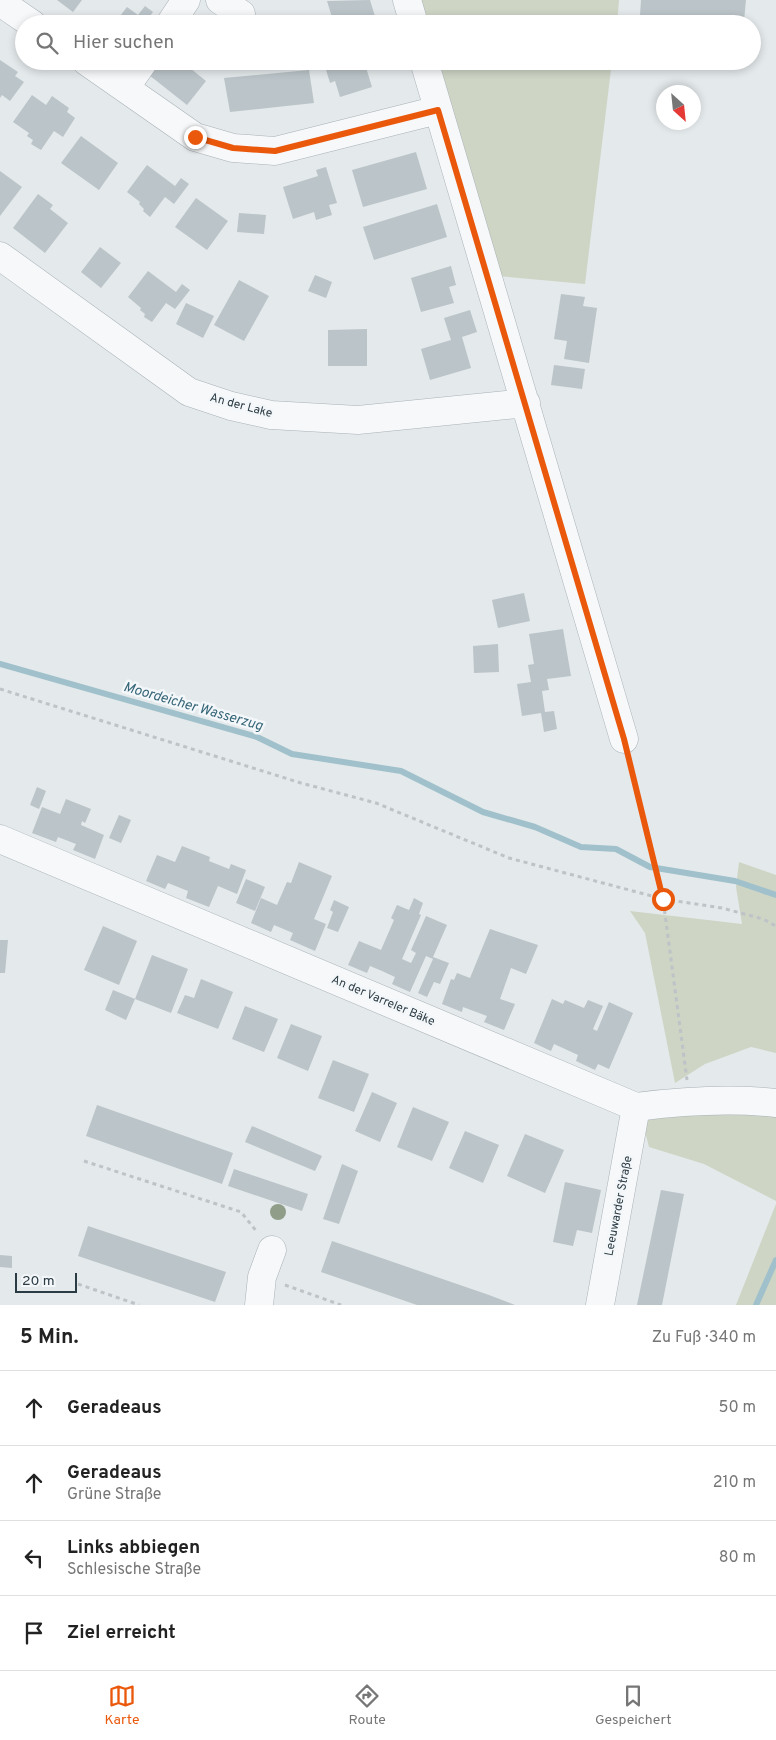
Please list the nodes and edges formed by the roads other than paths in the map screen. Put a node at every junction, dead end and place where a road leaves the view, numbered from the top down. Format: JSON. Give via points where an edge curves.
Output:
{"nodes":[{"id":1,"x":186,"y":0,"type":"edge"},
{"id":2,"x":407,"y":0,"type":"edge"},
{"id":3,"x":0,"y":2,"type":"edge"},
{"id":4,"x":19,"y":15,"type":"edge"},
{"id":5,"x":176,"y":15,"type":"edge"},
{"id":6,"x":411,"y":15,"type":"edge"},
{"id":7,"x":99,"y":70,"type":"edge"},
{"id":8,"x":138,"y":70,"type":"edge"},
{"id":9,"x":427,"y":70,"type":"edge"},
{"id":10,"x":125,"y":88,"type":"junction"},
{"id":11,"x":438,"y":110,"type":"junction"},
{"id":12,"x":0,"y":256,"type":"edge"},
{"id":13,"x":526,"y":403,"type":"junction"},
{"id":14,"x":624,"y":739,"type":"road end"},
{"id":15,"x":0,"y":839,"type":"edge"},
{"id":16,"x":776,"y":1103,"type":"edge"},
{"id":17,"x":636,"y":1107,"type":"junction"},
{"id":18,"x":272,"y":1250,"type":"road end"},
{"id":19,"x":260,"y":1305,"type":"edge"},
{"id":20,"x":600,"y":1305,"type":"edge"}],
"edges":[{"from":1,"to":5,"type":"street"},
{"from":2,"to":6,"type":"street"},
{"from":3,"to":4,"type":"street"},
{"from":7,"to":10,"type":"street"},
{"from":8,"to":10,"type":"street"},
{"from":9,"to":11,"type":"street"},
{"from":10,"to":11,"type":"street","via":[[195,137],[233,148],[275,151]]},
{"from":11,"to":13,"type":"street"},
{"from":12,"to":13,"type":"street","name":"An der Lake","via":[[189,392],[230,406],[271,416],[358,420]]},
{"from":13,"to":14,"type":"street"},
{"from":15,"to":17,"type":"street","name":"An der Varreler Bäke"},
{"from":16,"to":17,"type":"street","name":"An der Varreler Bäke","via":[[739,1099]]},
{"from":17,"to":20,"type":"street","name":"Leeuwarder Straße"},
{"from":18,"to":19,"type":"street","via":[[262,1278]]}]}
